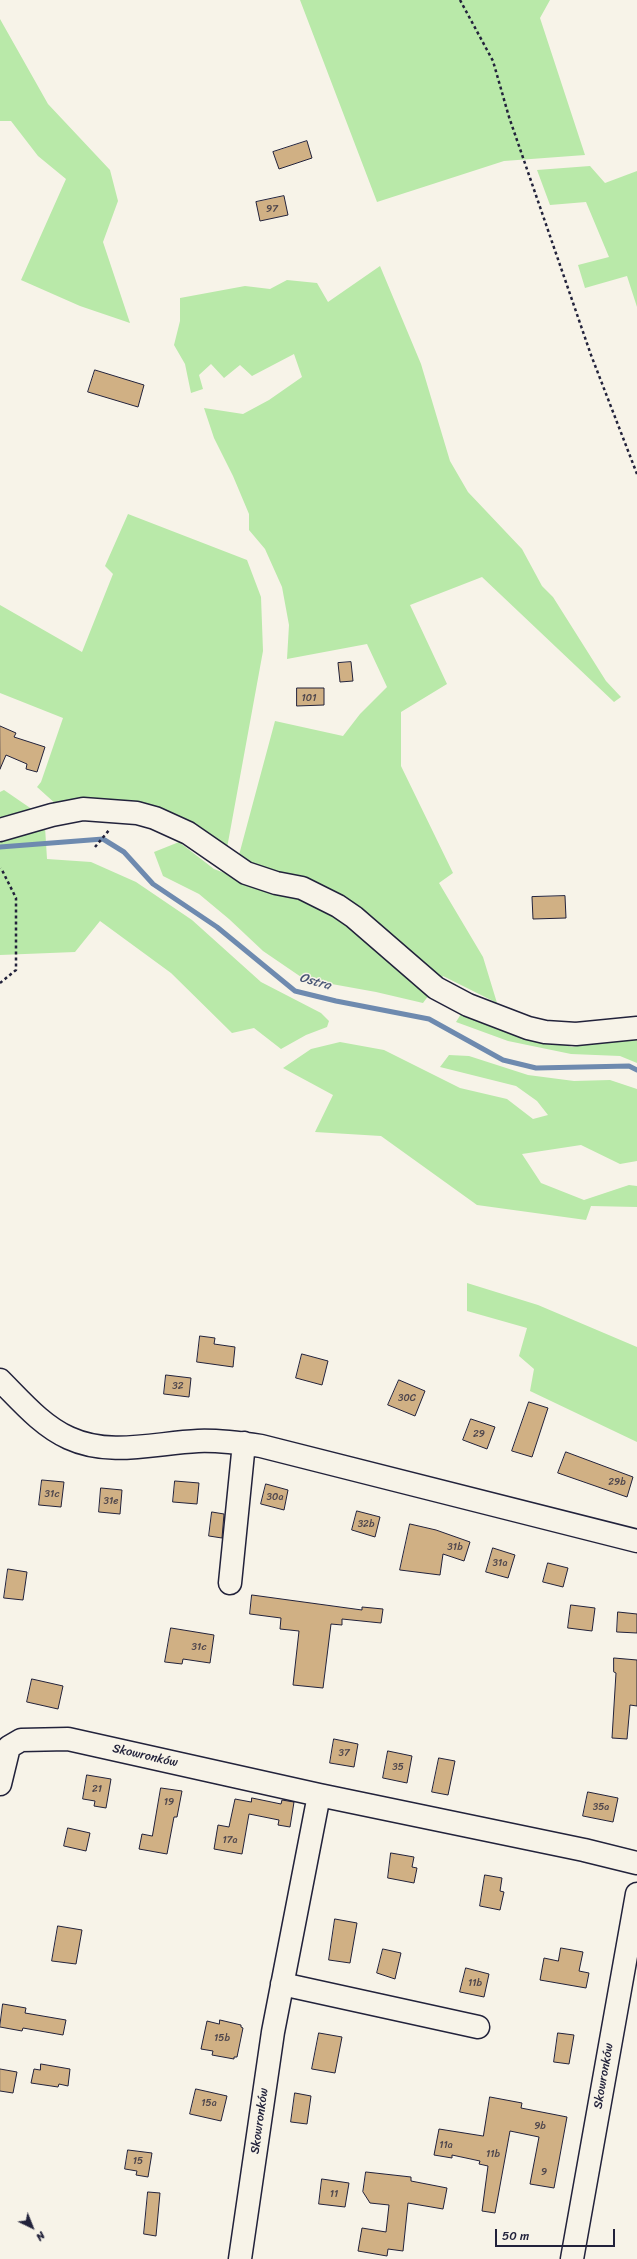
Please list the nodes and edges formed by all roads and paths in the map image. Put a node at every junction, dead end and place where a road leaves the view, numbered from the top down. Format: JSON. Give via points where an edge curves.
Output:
{"nodes":[{"id":1,"x":460,"y":0,"type":"edge"},
{"id":2,"x":637,"y":474,"type":"edge"},
{"id":3,"x":0,"y":830,"type":"edge"},
{"id":4,"x":108,"y":833,"type":"dead end"},
{"id":5,"x":95,"y":847,"type":"dead end"},
{"id":6,"x":1,"y":868,"type":"dead end"},
{"id":7,"x":0,"y":983,"type":"edge"},
{"id":8,"x":637,"y":1028,"type":"edge"},
{"id":9,"x":0,"y":1380,"type":"edge"},
{"id":10,"x":244,"y":1443,"type":"junction"},
{"id":11,"x":637,"y":1541,"type":"edge"},
{"id":12,"x":230,"y":1583,"type":"dead end"},
{"id":13,"x":0,"y":1784,"type":"edge"},
{"id":14,"x":319,"y":1795,"type":"junction"},
{"id":15,"x":637,"y":1863,"type":"edge"},
{"id":16,"x":637,"y":1894,"type":"edge"},
{"id":17,"x":282,"y":1984,"type":"junction"},
{"id":18,"x":478,"y":2027,"type":"dead end"},
{"id":19,"x":240,"y":2259,"type":"edge"},
{"id":20,"x":572,"y":2259,"type":"edge"}],
"edges":[{"from":1,"to":2,"type":"path","via":[[493,61],[531,183],[591,355]]},
{"from":3,"to":8,"type":"street","via":[[83,809],[155,818],[188,833],[246,873],[302,888],[338,906],[436,988],[468,1005],[545,1032],[576,1034]]},
{"from":4,"to":5,"type":"path"},
{"from":6,"to":7,"type":"path","via":[[16,898],[17,930],[16,970]]},
{"from":9,"to":10,"type":"street","via":[[47,1424],[68,1438],[90,1445],[124,1448],[199,1441]]},
{"from":10,"to":11,"type":"street","via":[[348,1466]]},
{"from":10,"to":12,"type":"street"},
{"from":13,"to":14,"type":"street","name":"Skowronków","via":[[9,1747],[21,1740],[68,1739]]},
{"from":14,"to":15,"type":"street","name":"Skowronków"},
{"from":14,"to":17,"type":"street","name":"Skowronków"},
{"from":16,"to":20,"type":"street","name":"Skowronków"},
{"from":17,"to":18,"type":"street"},
{"from":17,"to":19,"type":"street","name":"Skowronków"}]}
